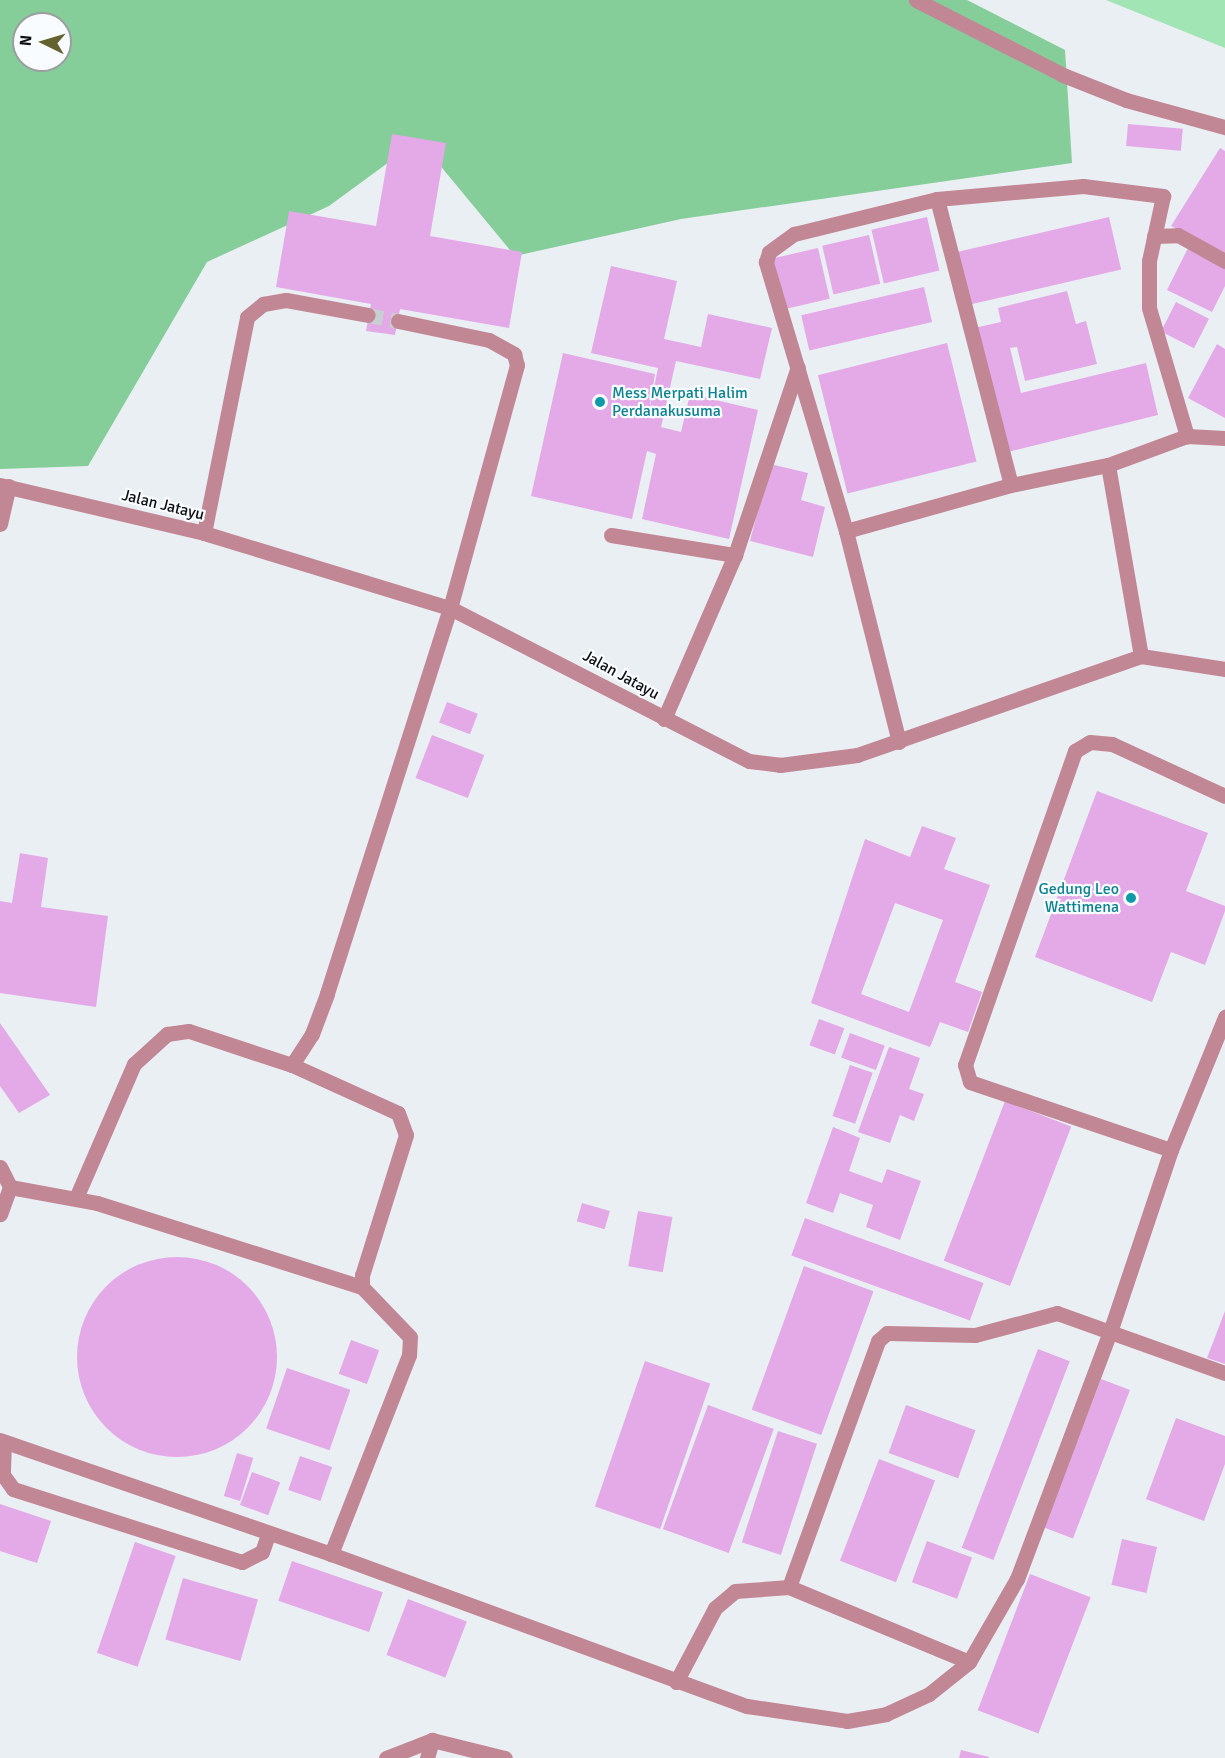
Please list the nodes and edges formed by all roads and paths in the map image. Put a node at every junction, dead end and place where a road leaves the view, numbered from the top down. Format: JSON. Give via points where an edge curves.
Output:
{"nodes":[{"id":1,"x":916,"y":0,"type":"edge"},
{"id":2,"x":1225,"y":127,"type":"edge"},
{"id":3,"x":937,"y":199,"type":"junction"},
{"id":4,"x":1154,"y":236,"type":"junction"},
{"id":5,"x":1225,"y":261,"type":"edge"},
{"id":6,"x":368,"y":315,"type":"tunnel mouth"},
{"id":7,"x":398,"y":321,"type":"tunnel mouth"},
{"id":8,"x":798,"y":368,"type":"junction"},
{"id":9,"x":1187,"y":436,"type":"junction"},
{"id":10,"x":1225,"y":438,"type":"edge"},
{"id":11,"x":1108,"y":465,"type":"junction"},
{"id":12,"x":5,"y":485,"type":"edge"},
{"id":13,"x":1011,"y":485,"type":"junction"},
{"id":14,"x":0,"y":524,"type":"edge"},
{"id":15,"x":846,"y":531,"type":"junction"},
{"id":16,"x":204,"y":533,"type":"junction"},
{"id":17,"x":611,"y":535,"type":"dead end"},
{"id":18,"x":735,"y":555,"type":"junction"},
{"id":19,"x":450,"y":608,"type":"junction"},
{"id":20,"x":1141,"y":656,"type":"junction"},
{"id":21,"x":1225,"y":669,"type":"edge"},
{"id":22,"x":664,"y":719,"type":"junction"},
{"id":23,"x":899,"y":742,"type":"junction"},
{"id":24,"x":1225,"y":796,"type":"edge"},
{"id":25,"x":1225,"y":1017,"type":"edge"},
{"id":26,"x":292,"y":1065,"type":"junction"},
{"id":27,"x":1171,"y":1150,"type":"junction"},
{"id":28,"x":0,"y":1167,"type":"edge"},
{"id":29,"x":10,"y":1187,"type":"junction"},
{"id":30,"x":76,"y":1198,"type":"junction"},
{"id":31,"x":0,"y":1214,"type":"edge"},
{"id":32,"x":362,"y":1287,"type":"junction"},
{"id":33,"x":1111,"y":1329,"type":"junction"},
{"id":34,"x":1225,"y":1373,"type":"edge"},
{"id":35,"x":2,"y":1441,"type":"edge"},
{"id":36,"x":268,"y":1535,"type":"junction"},
{"id":37,"x":331,"y":1554,"type":"junction"},
{"id":38,"x":789,"y":1587,"type":"junction"},
{"id":39,"x":969,"y":1662,"type":"junction"},
{"id":40,"x":676,"y":1682,"type":"junction"},
{"id":41,"x":432,"y":1740,"type":"junction"},
{"id":42,"x":386,"y":1758,"type":"edge"},
{"id":43,"x":427,"y":1758,"type":"edge"},
{"id":44,"x":505,"y":1758,"type":"edge"}],
"edges":[{"from":1,"to":2,"type":"lane","via":[[1063,75],[1126,100]]},
{"from":3,"to":4,"type":"lane","via":[[1083,186],[1123,188],[1164,196]]},
{"from":3,"to":8,"type":"lane","via":[[794,234],[769,252],[766,262]]},
{"from":3,"to":13,"type":"lane"},
{"from":4,"to":5,"type":"lane","via":[[1178,235]]},
{"from":4,"to":9,"type":"lane","via":[[1149,308]]},
{"from":6,"to":16,"type":"lane","via":[[286,300],[263,304],[247,317]]},
{"from":7,"to":19,"type":"lane","via":[[489,340],[514,354],[517,365]]},
{"from":8,"to":15,"type":"lane"},
{"from":8,"to":18,"type":"lane"},
{"from":9,"to":10,"type":"lane"},
{"from":9,"to":11,"type":"lane"},
{"from":11,"to":13,"type":"lane"},
{"from":11,"to":20,"type":"lane"},
{"from":12,"to":14,"type":"lane"},
{"from":12,"to":16,"type":"lane","name":"Jalan Jatayu"},
{"from":13,"to":15,"type":"lane"},
{"from":15,"to":23,"type":"lane"},
{"from":16,"to":19,"type":"lane","name":"Jalan Jatayu"},
{"from":17,"to":18,"type":"lane"},
{"from":18,"to":22,"type":"lane"},
{"from":19,"to":22,"type":"lane","name":"Jalan Jatayu","via":[[513,635]]},
{"from":19,"to":26,"type":"lane","via":[[327,994],[312,1034]]},
{"from":20,"to":21,"type":"lane","name":"Jalan Jatayu"},
{"from":20,"to":23,"type":"lane","name":"Jalan Jatayu"},
{"from":22,"to":23,"type":"lane","name":"Jalan Jatayu","via":[[727,753],[780,765],[857,755]]},
{"from":24,"to":27,"type":"lane","via":[[1112,744],[1090,742],[1076,751],[965,1065],[970,1082]]},
{"from":25,"to":27,"type":"lane"},
{"from":26,"to":30,"type":"lane","via":[[189,1031],[167,1034],[134,1064]]},
{"from":26,"to":32,"type":"lane","via":[[398,1113],[405,1124]]},
{"from":27,"to":33,"type":"lane"},
{"from":28,"to":29,"type":"lane"},
{"from":29,"to":30,"type":"lane"},
{"from":29,"to":31,"type":"lane"},
{"from":30,"to":32,"type":"lane"},
{"from":32,"to":37,"type":"lane","via":[[410,1337],[409,1354]]},
{"from":33,"to":34,"type":"lane"},
{"from":33,"to":38,"type":"lane","via":[[1046,1312],[975,1335],[887,1333],[878,1341]]},
{"from":33,"to":39,"type":"lane","via":[[1017,1579]]},
{"from":35,"to":36,"type":"lane"},
{"from":35,"to":36,"type":"lane","via":[[3,1475],[13,1489],[242,1562],[262,1552]]},
{"from":36,"to":37,"type":"lane"},
{"from":37,"to":40,"type":"lane"},
{"from":38,"to":39,"type":"lane"},
{"from":38,"to":40,"type":"lane","via":[[735,1591],[723,1599]]},
{"from":39,"to":40,"type":"lane","via":[[929,1694],[886,1714],[847,1721],[747,1706]]},
{"from":41,"to":42,"type":"lane"},
{"from":41,"to":43,"type":"lane"},
{"from":41,"to":44,"type":"lane"}]}
